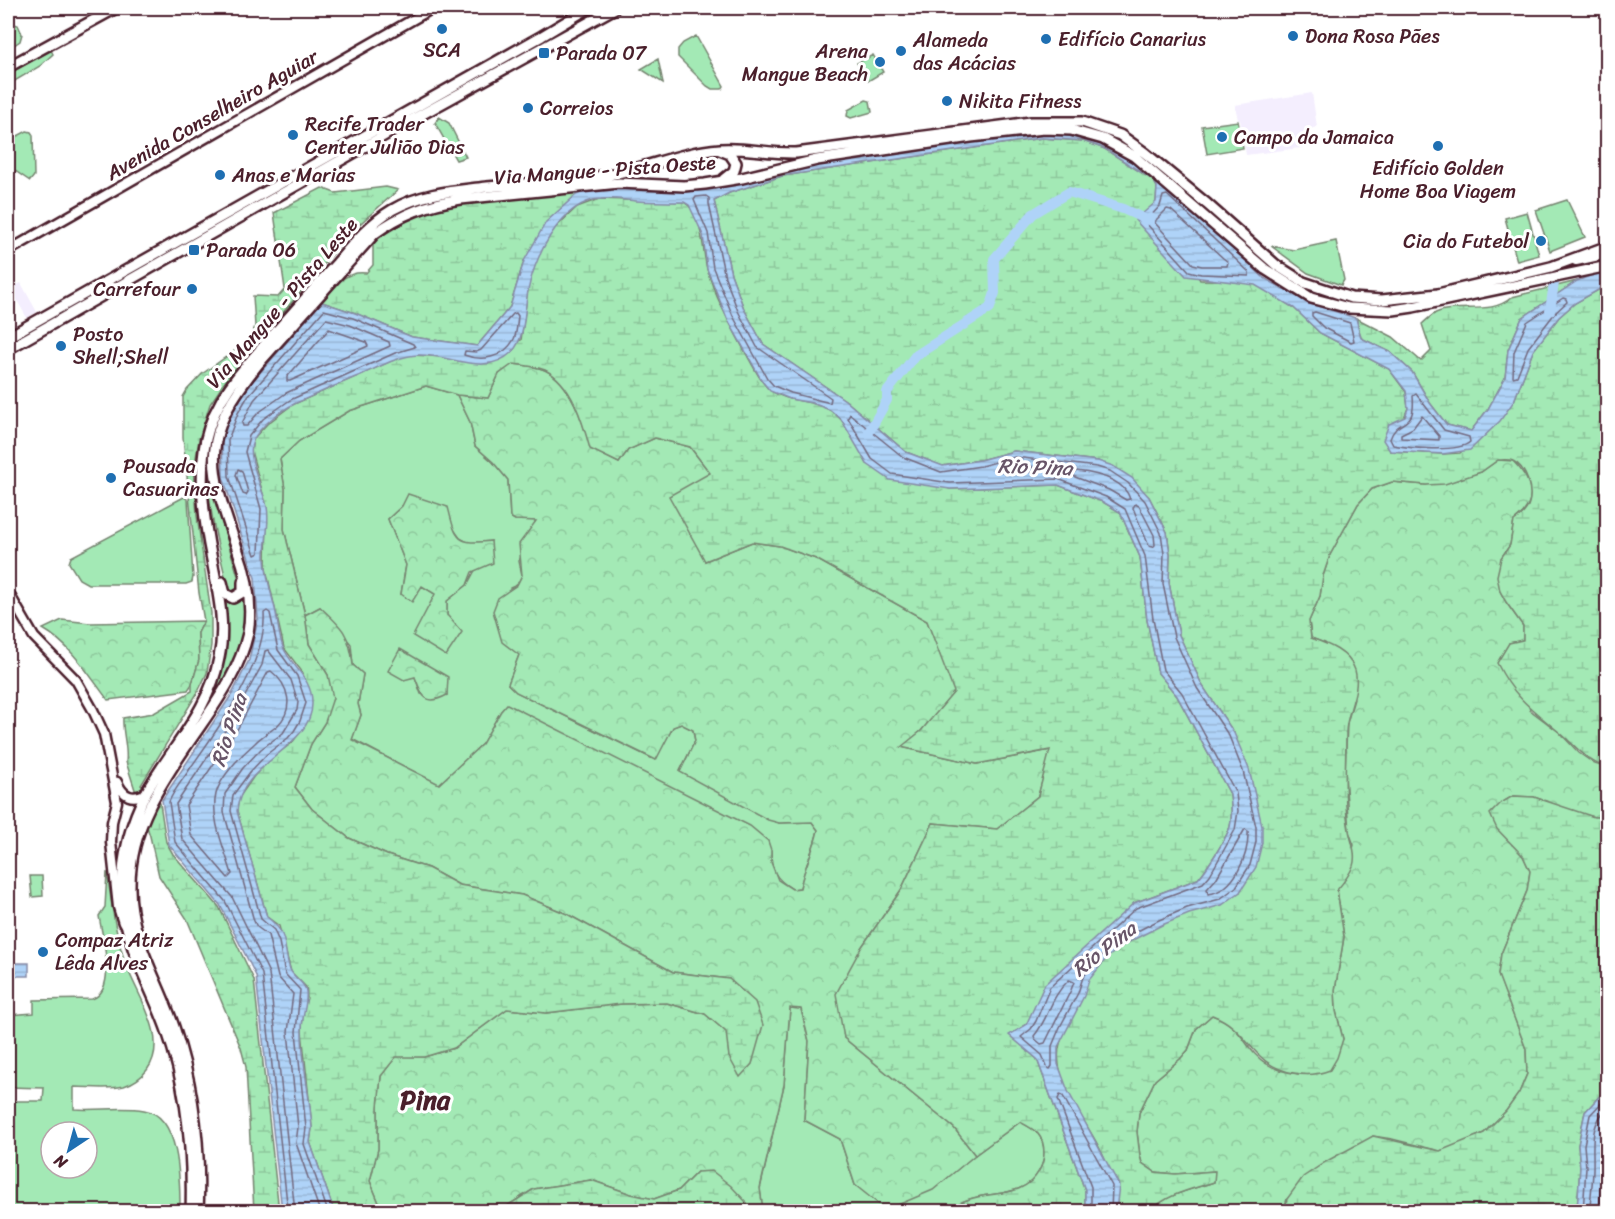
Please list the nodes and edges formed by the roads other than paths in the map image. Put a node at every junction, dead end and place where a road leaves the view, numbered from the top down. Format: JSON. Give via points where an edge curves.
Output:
{"nodes":[{"id":1,"x":116,"y":8,"type":"edge"},
{"id":2,"x":433,"y":8,"type":"edge"},
{"id":3,"x":589,"y":8,"type":"edge"},
{"id":4,"x":615,"y":8,"type":"edge"},
{"id":5,"x":8,"y":67,"type":"edge"},
{"id":6,"x":718,"y":149,"type":"junction"},
{"id":7,"x":722,"y":181,"type":"junction"},
{"id":8,"x":1608,"y":246,"type":"edge"},
{"id":9,"x":8,"y":251,"type":"edge"},
{"id":10,"x":1608,"y":255,"type":"edge"},
{"id":11,"x":1608,"y":266,"type":"edge"},
{"id":12,"x":1551,"y":267,"type":"junction"},
{"id":13,"x":8,"y":337,"type":"edge"},
{"id":14,"x":8,"y":349,"type":"edge"},
{"id":15,"x":202,"y":492,"type":"junction"},
{"id":16,"x":234,"y":540,"type":"junction"},
{"id":17,"x":8,"y":592,"type":"edge"},
{"id":18,"x":112,"y":774,"type":"junction"},
{"id":19,"x":152,"y":789,"type":"junction"},
{"id":20,"x":135,"y":957,"type":"junction"},
{"id":21,"x":191,"y":1212,"type":"edge"},
{"id":22,"x":198,"y":1212,"type":"edge"}],
"edges":[{"from":1,"to":5,"type":"main road"},
{"from":2,"to":9,"type":"main road","name":"Avenida Conselheiro Aguiar"},
{"from":3,"to":13,"type":"main road"},
{"from":4,"to":14,"type":"main road"},
{"from":6,"to":7,"type":"main road","via":[[730,154],[736,163],[734,171]]},
{"from":6,"to":12,"type":"main road","name":"Via Mangue - Pista Leste","via":[[796,153],[1032,122],[1082,122],[1127,139],[1276,265],[1319,289],[1356,299],[1417,298]]},
{"from":6,"to":15,"type":"main road","name":"Via Mangue - Pista Leste","via":[[604,176],[446,191],[389,212],[359,238],[228,388],[208,431]]},
{"from":7,"to":11,"type":"main road","name":"Via Mangue - Pista Oeste","via":[[817,160],[971,137],[1071,130],[1103,139],[1134,156],[1265,269],[1296,290],[1327,304],[1393,310]]},
{"from":7,"to":16,"type":"main road","name":"Via Mangue - Pista Oeste","via":[[684,186],[619,183],[440,202],[388,224],[369,240],[242,385],[221,421],[215,470]]},
{"from":8,"to":12,"type":"main road","name":"Via Mangue - Pista Leste"},
{"from":10,"to":12,"type":"main road"},
{"from":15,"to":16,"type":"main road","via":[[224,591],[231,598],[240,596],[244,589]]},
{"from":15,"to":19,"type":"main road","name":"Via Mangue - Pista Leste","via":[[220,597],[220,655],[199,712]]},
{"from":16,"to":19,"type":"main road","name":"Via Mangue - Pista Oeste","via":[[249,600],[244,646],[223,693]]},
{"from":17,"to":18,"type":"main road","via":[[34,637],[83,691],[104,734]]},
{"from":18,"to":19,"type":"main road","via":[[125,795],[135,798]]},
{"from":18,"to":20,"type":"main road","via":[[117,802],[111,832],[115,888],[124,930]]},
{"from":19,"to":20,"type":"main road","name":"Via Mangue - Pista Leste","via":[[131,829],[123,871],[126,924]]},
{"from":19,"to":22,"type":"main road","name":"Via Mangue - Pista Oeste","via":[[136,842],[130,902],[142,951],[174,1028],[190,1087]]},
{"from":20,"to":21,"type":"main road","name":"Via Mangue - Pista Leste","via":[[161,1013],[176,1059],[188,1129]]}]}
